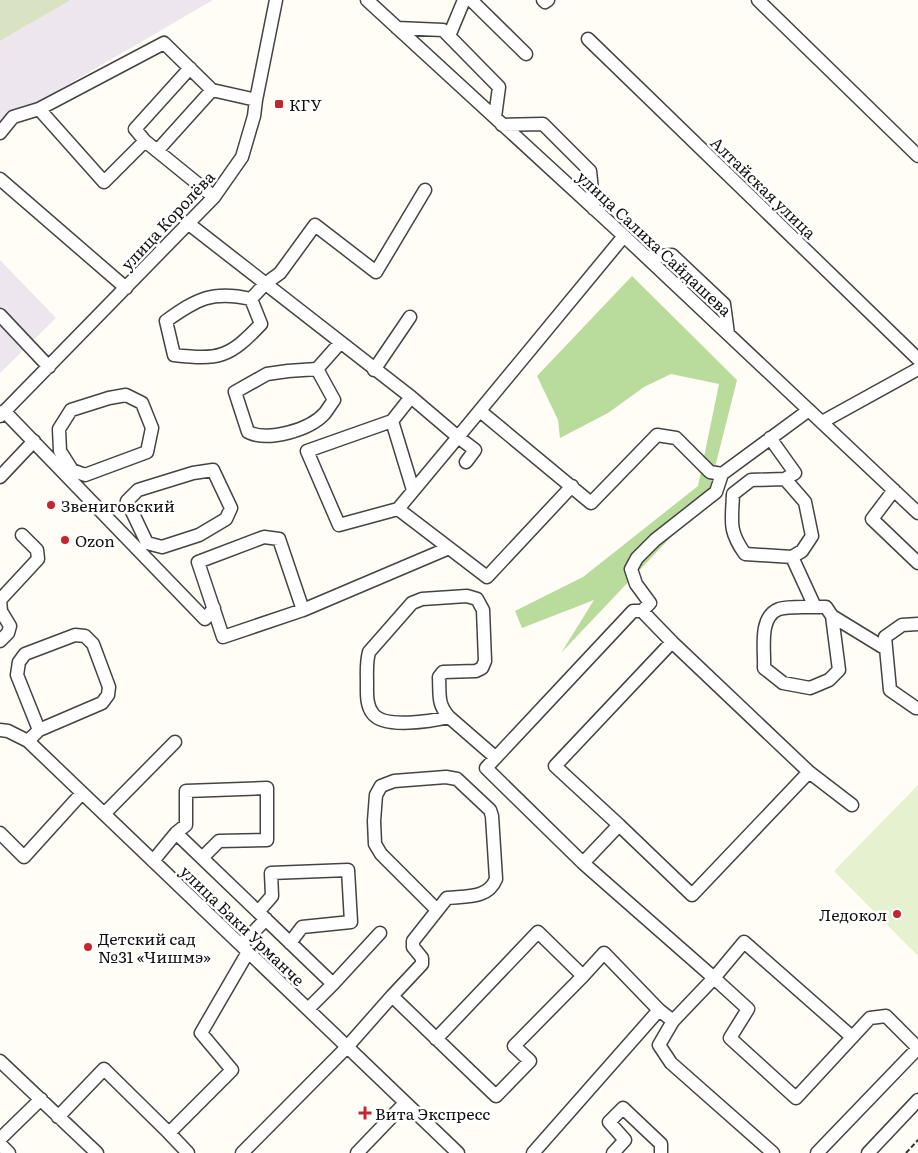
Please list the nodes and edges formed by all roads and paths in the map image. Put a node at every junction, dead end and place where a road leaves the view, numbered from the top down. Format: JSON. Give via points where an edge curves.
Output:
{"nodes":[{"id":1,"x":276,"y":0,"type":"edge"},
{"id":2,"x":367,"y":0,"type":"edge"},
{"id":3,"x":464,"y":0,"type":"edge"},
{"id":4,"x":471,"y":0,"type":"edge"},
{"id":5,"x":543,"y":0,"type":"edge"},
{"id":6,"x":548,"y":0,"type":"edge"},
{"id":7,"x":758,"y":0,"type":"edge"},
{"id":8,"x":397,"y":28,"type":"junction"},
{"id":9,"x":449,"y":36,"type":"junction"},
{"id":10,"x":588,"y":39,"type":"dead end"},
{"id":11,"x":526,"y":54,"type":"dead end"},
{"id":12,"x":190,"y":68,"type":"junction"},
{"id":13,"x":212,"y":90,"type":"junction"},
{"id":14,"x":256,"y":100,"type":"junction"},
{"id":15,"x":39,"y":109,"type":"junction"},
{"id":16,"x":499,"y":121,"type":"junction"},
{"id":17,"x":0,"y":133,"type":"edge"},
{"id":18,"x":145,"y":142,"type":"junction"},
{"id":19,"x":157,"y":151,"type":"junction"},
{"id":20,"x":918,"y":156,"type":"edge"},
{"id":21,"x":0,"y":179,"type":"edge"},
{"id":22,"x":425,"y":190,"type":"dead end"},
{"id":23,"x":214,"y":197,"type":"junction"},
{"id":24,"x":594,"y":209,"type":"junction"},
{"id":25,"x":189,"y":224,"type":"junction"},
{"id":26,"x":624,"y":236,"type":"junction"},
{"id":27,"x":646,"y":257,"type":"junction"},
{"id":28,"x":265,"y":284,"type":"junction"},
{"id":29,"x":126,"y":288,"type":"junction"},
{"id":30,"x":251,"y":299,"type":"junction"},
{"id":31,"x":0,"y":315,"type":"edge"},
{"id":32,"x":410,"y":317,"type":"dead end"},
{"id":33,"x":728,"y":334,"type":"junction"},
{"id":34,"x":340,"y":343,"type":"junction"},
{"id":35,"x":918,"y":359,"type":"edge"},
{"id":36,"x":49,"y":366,"type":"junction"},
{"id":37,"x":317,"y":369,"type":"junction"},
{"id":38,"x":918,"y":369,"type":"edge"},
{"id":39,"x":374,"y":370,"type":"junction"},
{"id":40,"x":411,"y":397,"type":"junction"},
{"id":41,"x":808,"y":410,"type":"junction"},
{"id":42,"x":480,"y":411,"type":"junction"},
{"id":43,"x":2,"y":414,"type":"edge"},
{"id":44,"x":392,"y":421,"type":"junction"},
{"id":45,"x":822,"y":422,"type":"junction"},
{"id":46,"x":458,"y":438,"type":"junction"},
{"id":47,"x":770,"y":438,"type":"junction"},
{"id":48,"x":34,"y":441,"type":"junction"},
{"id":49,"x":466,"y":462,"type":"dead end"},
{"id":50,"x":68,"y":471,"type":"junction"},
{"id":51,"x":722,"y":474,"type":"junction"},
{"id":52,"x":0,"y":477,"type":"edge"},
{"id":53,"x":785,"y":479,"type":"junction"},
{"id":54,"x":572,"y":486,"type":"junction"},
{"id":55,"x":413,"y":490,"type":"junction"},
{"id":56,"x":894,"y":490,"type":"junction"},
{"id":57,"x":398,"y":509,"type":"junction"},
{"id":58,"x":918,"y":513,"type":"edge"},
{"id":59,"x":22,"y":535,"type":"dead end"},
{"id":60,"x":143,"y":547,"type":"junction"},
{"id":61,"x":449,"y":548,"type":"junction"},
{"id":62,"x":792,"y":557,"type":"junction"},
{"id":63,"x":918,"y":563,"type":"edge"},
{"id":64,"x":815,"y":606,"type":"junction"},
{"id":65,"x":214,"y":608,"type":"junction"},
{"id":66,"x":303,"y":610,"type":"junction"},
{"id":67,"x":642,"y":611,"type":"junction"},
{"id":68,"x":832,"y":616,"type":"junction"},
{"id":69,"x":918,"y":624,"type":"edge"},
{"id":70,"x":0,"y":641,"type":"edge"},
{"id":71,"x":672,"y":642,"type":"junction"},
{"id":72,"x":886,"y":649,"type":"junction"},
{"id":73,"x":918,"y":708,"type":"edge"},
{"id":74,"x":449,"y":717,"type":"junction"},
{"id":75,"x":0,"y":730,"type":"edge"},
{"id":76,"x":39,"y":730,"type":"junction"},
{"id":77,"x":28,"y":741,"type":"junction"},
{"id":78,"x":175,"y":742,"type":"dead end"},
{"id":79,"x":496,"y":757,"type":"junction"},
{"id":80,"x":809,"y":772,"type":"junction"},
{"id":81,"x":82,"y":793,"type":"junction"},
{"id":82,"x":852,"y":805,"type":"dead end"},
{"id":83,"x":104,"y":814,"type":"junction"},
{"id":84,"x":619,"y":825,"type":"junction"},
{"id":85,"x":0,"y":833,"type":"edge"},
{"id":86,"x":176,"y":833,"type":"junction"},
{"id":87,"x":202,"y":858,"type":"junction"},
{"id":88,"x":153,"y":861,"type":"junction"},
{"id":89,"x":583,"y":863,"type":"junction"},
{"id":90,"x":437,"y":910,"type":"junction"},
{"id":91,"x":262,"y":916,"type":"junction"},
{"id":92,"x":380,"y":933,"type":"dead end"},
{"id":93,"x":290,"y":943,"type":"junction"},
{"id":94,"x":245,"y":949,"type":"junction"},
{"id":95,"x":583,"y":976,"type":"junction"},
{"id":96,"x":714,"y":978,"type":"junction"},
{"id":97,"x":333,"y":984,"type":"junction"},
{"id":98,"x":392,"y":996,"type":"junction"},
{"id":99,"x":308,"y":1009,"type":"junction"},
{"id":100,"x":659,"y":1010,"type":"junction"},
{"id":101,"x":672,"y":1021,"type":"junction"},
{"id":102,"x":852,"y":1037,"type":"junction"},
{"id":103,"x":436,"y":1039,"type":"junction"},
{"id":104,"x":347,"y":1047,"type":"junction"},
{"id":105,"x":918,"y":1048,"type":"edge"},
{"id":106,"x":0,"y":1061,"type":"edge"},
{"id":107,"x":40,"y":1099,"type":"junction"},
{"id":108,"x":918,"y":1100,"type":"edge"},
{"id":109,"x":405,"y":1103,"type":"junction"},
{"id":110,"x":58,"y":1118,"type":"junction"},
{"id":111,"x":169,"y":1133,"type":"junction"},
{"id":112,"x":0,"y":1140,"type":"edge"},
{"id":113,"x":918,"y":1140,"type":"edge"},
{"id":114,"x":0,"y":1144,"type":"edge"},
{"id":115,"x":9,"y":1153,"type":"edge"},
{"id":116,"x":97,"y":1153,"type":"edge"},
{"id":117,"x":188,"y":1153,"type":"edge"},
{"id":118,"x":242,"y":1153,"type":"edge"},
{"id":119,"x":357,"y":1153,"type":"edge"},
{"id":120,"x":458,"y":1153,"type":"edge"},
{"id":121,"x":533,"y":1153,"type":"edge"},
{"id":122,"x":613,"y":1153,"type":"edge"},
{"id":123,"x":661,"y":1153,"type":"edge"},
{"id":124,"x":773,"y":1153,"type":"edge"},
{"id":125,"x":817,"y":1153,"type":"edge"},
{"id":126,"x":868,"y":1153,"type":"edge"},
{"id":127,"x":906,"y":1153,"type":"edge"}],
"edges":[{"from":1,"to":14,"type":"street","name":"улица Королёва"},
{"from":2,"to":8,"type":"street","name":"улица Салиха Сайдашева"},
{"from":3,"to":9,"type":"street"},
{"from":4,"to":11,"type":"street"},
{"from":5,"to":6,"type":"street"},
{"from":7,"to":20,"type":"street"},
{"from":8,"to":9,"type":"street","via":[[443,30]]},
{"from":8,"to":16,"type":"street","name":"улица Салиха Сайдашева"},
{"from":9,"to":16,"type":"street","via":[[498,87]]},
{"from":10,"to":35,"type":"street","name":"Алтайская улица"},
{"from":12,"to":13,"type":"street"},
{"from":12,"to":15,"type":"street","via":[[164,43]]},
{"from":12,"to":18,"type":"street","via":[[134,129]]},
{"from":13,"to":14,"type":"street"},
{"from":13,"to":19,"type":"street"},
{"from":14,"to":23,"type":"street","name":"улица Королёва","via":[[242,158]]},
{"from":15,"to":17,"type":"street","via":[[13,117]]},
{"from":15,"to":18,"type":"street","via":[[104,182]]},
{"from":16,"to":24,"type":"street","name":"улица Салиха Сайдашева"},
{"from":16,"to":24,"type":"street","via":[[543,124],[590,172]]},
{"from":18,"to":19,"type":"street"},
{"from":19,"to":23,"type":"street"},
{"from":21,"to":29,"type":"street"},
{"from":22,"to":28,"type":"street","via":[[376,272],[315,225],[280,273]]},
{"from":23,"to":25,"type":"street","name":"улица Королёва"},
{"from":24,"to":26,"type":"street","name":"улица Салиха Сайдашева"},
{"from":25,"to":28,"type":"street"},
{"from":25,"to":29,"type":"street","name":"улица Королёва"},
{"from":26,"to":27,"type":"street","name":"улица Салиха Сайдашева"},
{"from":26,"to":42,"type":"street"},
{"from":27,"to":33,"type":"street","name":"улица Салиха Сайдашева"},
{"from":27,"to":33,"type":"street","via":[[672,255],[679,261],[724,304]]},
{"from":28,"to":30,"type":"street"},
{"from":28,"to":34,"type":"street"},
{"from":29,"to":36,"type":"street","name":"улица Королёва"},
{"from":30,"to":30,"type":"street","via":[[260,324],[247,339],[226,354],[204,358],[174,355],[166,321],[190,304],[210,296],[233,295]]},
{"from":31,"to":36,"type":"street"},
{"from":32,"to":39,"type":"street"},
{"from":33,"to":41,"type":"street","name":"улица Салиха Сайдашева"},
{"from":34,"to":37,"type":"street"},
{"from":34,"to":39,"type":"street"},
{"from":36,"to":43,"type":"street","name":"улица Королёва"},
{"from":37,"to":37,"type":"street","via":[[334,400],[325,414],[304,429],[257,436],[248,432],[235,392],[267,374]]},
{"from":38,"to":45,"type":"street"},
{"from":39,"to":40,"type":"street"},
{"from":40,"to":44,"type":"street"},
{"from":40,"to":46,"type":"street"},
{"from":41,"to":45,"type":"street","name":"улица Салиха Сайдашева"},
{"from":41,"to":47,"type":"street"},
{"from":42,"to":46,"type":"street"},
{"from":42,"to":54,"type":"street"},
{"from":43,"to":48,"type":"street"},
{"from":44,"to":55,"type":"street"},
{"from":44,"to":57,"type":"street","via":[[307,451],[338,524]]},
{"from":45,"to":56,"type":"street","name":"улица Салиха Сайдашева"},
{"from":46,"to":49,"type":"street","via":[[475,450]]},
{"from":46,"to":55,"type":"street"},
{"from":47,"to":51,"type":"street"},
{"from":47,"to":53,"type":"street","via":[[794,473]]},
{"from":48,"to":50,"type":"street"},
{"from":48,"to":52,"type":"street"},
{"from":50,"to":50,"type":"street","via":[[86,475],[147,452],[152,428],[142,403],[126,395],[71,410],[59,428],[60,451]]},
{"from":50,"to":60,"type":"street"},
{"from":51,"to":54,"type":"street","via":[[710,472],[676,438],[658,436],[591,503]]},
{"from":51,"to":67,"type":"street","via":[[716,492],[637,558],[631,569],[636,584],[650,603]]},
{"from":53,"to":62,"type":"street","via":[[805,502],[812,536],[802,551]]},
{"from":53,"to":62,"type":"street","via":[[751,480],[732,494],[732,529],[746,554]]},
{"from":54,"to":61,"type":"street","via":[[486,577]]},
{"from":55,"to":57,"type":"street"},
{"from":56,"to":58,"type":"street","name":"улица Салиха Сайдашева"},
{"from":56,"to":63,"type":"street","via":[[872,520]]},
{"from":57,"to":61,"type":"street"},
{"from":59,"to":70,"type":"street","via":[[37,550],[38,559],[0,600],[1,611],[10,626]]},
{"from":60,"to":60,"type":"street","via":[[162,547],[199,535],[226,519],[231,508],[213,470],[138,490],[127,501]]},
{"from":60,"to":65,"type":"street","via":[[205,619]]},
{"from":61,"to":66,"type":"street"},
{"from":62,"to":64,"type":"street"},
{"from":64,"to":68,"type":"street","via":[[826,607]]},
{"from":64,"to":68,"type":"street","via":[[779,609],[770,615],[765,626],[764,668],[783,684],[810,688],[829,680],[839,670]]},
{"from":65,"to":66,"type":"street","via":[[223,636]]},
{"from":65,"to":66,"type":"street","via":[[198,562],[264,537],[279,539]]},
{"from":67,"to":71,"type":"street"},
{"from":67,"to":79,"type":"street","via":[[633,611]]},
{"from":68,"to":72,"type":"street"},
{"from":69,"to":72,"type":"street","via":[[902,625],[885,637]]},
{"from":71,"to":80,"type":"street"},
{"from":71,"to":84,"type":"street","via":[[555,766]]},
{"from":72,"to":73,"type":"street","via":[[890,690]]},
{"from":74,"to":74,"type":"street","via":[[440,703],[439,677],[443,672],[482,668],[485,661],[483,610],[477,600],[467,596],[422,599],[412,603],[369,652],[366,661],[367,702],[379,719],[390,722],[434,721]]},
{"from":74,"to":79,"type":"street"},
{"from":75,"to":77,"type":"street","name":"улица Баки Урманче"},
{"from":76,"to":76,"type":"street","via":[[102,703],[108,695],[110,687],[93,644],[85,636],[75,634],[25,654],[19,662],[17,675]]},
{"from":76,"to":77,"type":"street"},
{"from":77,"to":81,"type":"street","name":"улица Баки Урманче"},
{"from":78,"to":83,"type":"street"},
{"from":79,"to":89,"type":"street","via":[[486,768]]},
{"from":80,"to":82,"type":"street"},
{"from":80,"to":84,"type":"street","via":[[692,895]]},
{"from":81,"to":83,"type":"street","name":"улица Баки Урманче"},
{"from":81,"to":85,"type":"street","via":[[24,857]]},
{"from":83,"to":88,"type":"street","name":"улица Баки Урманче"},
{"from":84,"to":89,"type":"street"},
{"from":86,"to":87,"type":"street"},
{"from":86,"to":87,"type":"street","via":[[186,825],[186,790],[267,788],[267,840],[219,841]]},
{"from":86,"to":88,"type":"street"},
{"from":87,"to":91,"type":"street"},
{"from":88,"to":94,"type":"street","name":"улица Баки Урманче"},
{"from":89,"to":96,"type":"street"},
{"from":90,"to":90,"type":"street","via":[[375,844],[376,795],[381,786],[394,781],[456,779],[490,810],[496,879],[492,888],[482,894],[447,898]]},
{"from":90,"to":98,"type":"street","via":[[413,941],[413,948],[422,958],[422,964]]},
{"from":91,"to":93,"type":"street"},
{"from":91,"to":93,"type":"street","via":[[272,896],[271,873],[348,870],[351,922],[302,927]]},
{"from":91,"to":94,"type":"street"},
{"from":92,"to":97,"type":"street"},
{"from":93,"to":97,"type":"street"},
{"from":94,"to":99,"type":"street","name":"улица Баки Урманче"},
{"from":94,"to":111,"type":"street","via":[[200,1034],[232,1070]]},
{"from":95,"to":100,"type":"street","via":[[604,953]]},
{"from":95,"to":103,"type":"street","via":[[538,932]]},
{"from":95,"to":103,"type":"street","via":[[514,1046],[530,1061],[496,1096]]},
{"from":96,"to":101,"type":"street"},
{"from":96,"to":102,"type":"street","via":[[744,942]]},
{"from":96,"to":102,"type":"street","via":[[748,1009],[730,1038],[796,1098]]},
{"from":97,"to":99,"type":"street"},
{"from":98,"to":103,"type":"street"},
{"from":98,"to":104,"type":"street"},
{"from":99,"to":104,"type":"street","name":"улица Баки Урманче"},
{"from":100,"to":101,"type":"street"},
{"from":100,"to":121,"type":"street"},
{"from":101,"to":124,"type":"street","via":[[658,1045],[671,1063]]},
{"from":102,"to":105,"type":"street","via":[[870,1018],[886,1016]]},
{"from":104,"to":109,"type":"street","name":"улица Баки Урманче"},
{"from":104,"to":118,"type":"street"},
{"from":105,"to":125,"type":"street"},
{"from":106,"to":107,"type":"street"},
{"from":107,"to":110,"type":"street"},
{"from":107,"to":112,"type":"street"},
{"from":108,"to":126,"type":"street"},
{"from":109,"to":119,"type":"street"},
{"from":109,"to":120,"type":"street","name":"улица Баки Урманче"},
{"from":110,"to":111,"type":"street","via":[[104,1069]]},
{"from":110,"to":116,"type":"street"},
{"from":111,"to":117,"type":"street"},
{"from":113,"to":127,"type":"path"},
{"from":114,"to":115,"type":"street"},
{"from":122,"to":123,"type":"street","via":[[624,1140],[609,1122],[623,1108],[660,1144]]}]}
